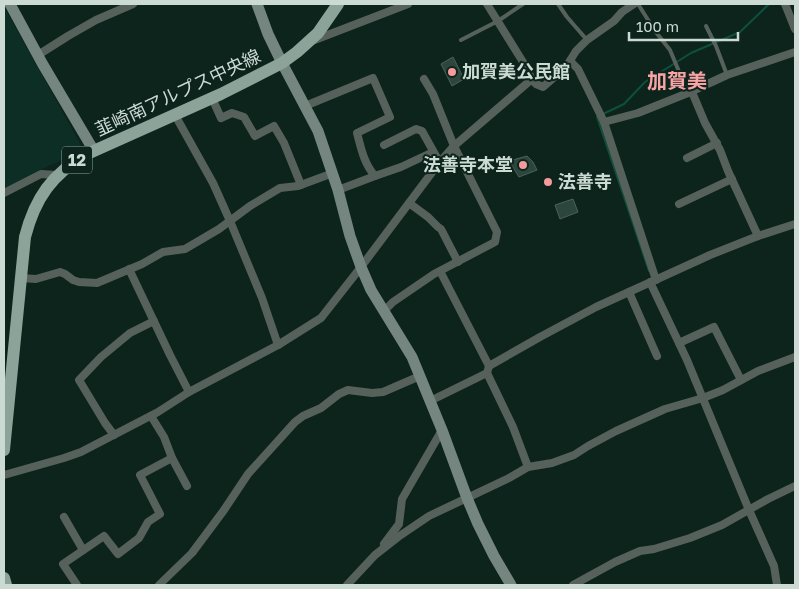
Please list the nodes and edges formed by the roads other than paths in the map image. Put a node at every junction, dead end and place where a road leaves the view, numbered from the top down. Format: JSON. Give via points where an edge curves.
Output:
{"nodes":[{"id":1,"x":10,"y":4,"type":"edge"},
{"id":2,"x":133,"y":4,"type":"edge"},
{"id":3,"x":257,"y":4,"type":"edge"},
{"id":4,"x":338,"y":4,"type":"edge"},
{"id":5,"x":408,"y":4,"type":"edge"},
{"id":6,"x":487,"y":4,"type":"edge"},
{"id":7,"x":523,"y":4,"type":"edge"},
{"id":8,"x":558,"y":4,"type":"edge"},
{"id":9,"x":634,"y":4,"type":"edge"},
{"id":10,"x":638,"y":4,"type":"edge"},
{"id":11,"x":785,"y":4,"type":"edge"},
{"id":12,"x":498,"y":21,"type":"junction"},
{"id":13,"x":706,"y":26,"type":"dead end"},
{"id":14,"x":795,"y":29,"type":"edge"},
{"id":15,"x":461,"y":40,"type":"dead end"},
{"id":16,"x":588,"y":40,"type":"junction"},
{"id":17,"x":310,"y":41,"type":"junction"},
{"id":18,"x":795,"y":52,"type":"edge"},
{"id":19,"x":38,"y":55,"type":"junction"},
{"id":20,"x":570,"y":61,"type":"junction"},
{"id":21,"x":282,"y":63,"type":"junction"},
{"id":22,"x":727,"y":75,"type":"junction"},
{"id":23,"x":532,"y":79,"type":"junction"},
{"id":24,"x":424,"y":80,"type":"dead end"},
{"id":25,"x":690,"y":92,"type":"junction"},
{"id":26,"x":212,"y":98,"type":"junction"},
{"id":27,"x":305,"y":106,"type":"junction"},
{"id":28,"x":174,"y":115,"type":"junction"},
{"id":29,"x":602,"y":118,"type":"junction"},
{"id":30,"x":717,"y":143,"type":"junction"},
{"id":31,"x":384,"y":145,"type":"dead end"},
{"id":32,"x":454,"y":146,"type":"junction"},
{"id":33,"x":94,"y":151,"type":"junction"},
{"id":34,"x":433,"y":152,"type":"junction"},
{"id":35,"x":687,"y":158,"type":"dead end"},
{"id":36,"x":439,"y":163,"type":"junction"},
{"id":37,"x":333,"y":173,"type":"junction"},
{"id":38,"x":57,"y":175,"type":"junction"},
{"id":39,"x":375,"y":176,"type":"junction"},
{"id":40,"x":732,"y":179,"type":"junction"},
{"id":41,"x":302,"y":185,"type":"junction"},
{"id":42,"x":338,"y":190,"type":"junction"},
{"id":43,"x":4,"y":193,"type":"edge"},
{"id":44,"x":409,"y":203,"type":"junction"},
{"id":45,"x":679,"y":204,"type":"dead end"},
{"id":46,"x":230,"y":221,"type":"junction"},
{"id":47,"x":795,"y":224,"type":"edge"},
{"id":48,"x":758,"y":236,"type":"junction"},
{"id":49,"x":458,"y":262,"type":"junction"},
{"id":50,"x":361,"y":267,"type":"junction"},
{"id":51,"x":129,"y":268,"type":"junction"},
{"id":52,"x":440,"y":271,"type":"junction"},
{"id":53,"x":20,"y":278,"type":"junction"},
{"id":54,"x":653,"y":281,"type":"junction"},
{"id":55,"x":629,"y":292,"type":"junction"},
{"id":56,"x":384,"y":311,"type":"junction"},
{"id":57,"x":154,"y":321,"type":"junction"},
{"id":58,"x":680,"y":343,"type":"junction"},
{"id":59,"x":278,"y":345,"type":"junction"},
{"id":60,"x":658,"y":356,"type":"dead end"},
{"id":61,"x":795,"y":357,"type":"edge"},
{"id":62,"x":488,"y":370,"type":"junction"},
{"id":63,"x":420,"y":376,"type":"junction"},
{"id":64,"x":742,"y":380,"type":"junction"},
{"id":65,"x":189,"y":392,"type":"junction"},
{"id":66,"x":703,"y":398,"type":"junction"},
{"id":67,"x":430,"y":401,"type":"junction"},
{"id":68,"x":151,"y":416,"type":"junction"},
{"id":69,"x":442,"y":430,"type":"junction"},
{"id":70,"x":114,"y":434,"type":"junction"},
{"id":71,"x":4,"y":450,"type":"edge"},
{"id":72,"x":172,"y":458,"type":"junction"},
{"id":73,"x":528,"y":467,"type":"junction"},
{"id":74,"x":4,"y":474,"type":"edge"},
{"id":75,"x":187,"y":486,"type":"dead end"},
{"id":76,"x":795,"y":486,"type":"edge"},
{"id":77,"x":467,"y":498,"type":"junction"},
{"id":78,"x":749,"y":510,"type":"junction"},
{"id":79,"x":64,"y":516,"type":"dead end"},
{"id":80,"x":83,"y":550,"type":"junction"},
{"id":81,"x":375,"y":556,"type":"junction"},
{"id":82,"x":4,"y":578,"type":"edge"},
{"id":83,"x":161,"y":584,"type":"edge"},
{"id":84,"x":6,"y":585,"type":"edge"},
{"id":85,"x":77,"y":585,"type":"edge"},
{"id":86,"x":347,"y":585,"type":"edge"},
{"id":87,"x":511,"y":585,"type":"edge"},
{"id":88,"x":574,"y":585,"type":"edge"},
{"id":89,"x":777,"y":585,"type":"edge"}],
"edges":[{"from":1,"to":19,"type":"street"},
{"from":2,"to":19,"type":"street","via":[[96,20]]},
{"from":3,"to":21,"type":"street"},
{"from":4,"to":17,"type":"main road","name":"韮崎南アルプス中央線","number":"12"},
{"from":5,"to":17,"type":"street"},
{"from":6,"to":12,"type":"street"},
{"from":7,"to":12,"type":"lane"},
{"from":8,"to":16,"type":"lane"},
{"from":9,"to":16,"type":"street"},
{"from":10,"to":25,"type":"lane","via":[[670,50]]},
{"from":11,"to":14,"type":"street"},
{"from":12,"to":15,"type":"lane"},
{"from":12,"to":23,"type":"street"},
{"from":13,"to":22,"type":"lane"},
{"from":16,"to":20,"type":"street"},
{"from":17,"to":21,"type":"main road","name":"韮崎南アルプス中央線","number":"12"},
{"from":18,"to":22,"type":"street"},
{"from":19,"to":33,"type":"street"},
{"from":20,"to":23,"type":"street","via":[[543,87]]},
{"from":20,"to":29,"type":"street","via":[[578,69]]},
{"from":21,"to":26,"type":"main road","name":"韮崎南アルプス中央線","number":"12"},
{"from":21,"to":27,"type":"street"},
{"from":22,"to":25,"type":"street"},
{"from":23,"to":32,"type":"street"},
{"from":24,"to":32,"type":"street"},
{"from":25,"to":29,"type":"street","via":[[638,114]]},
{"from":25,"to":30,"type":"street"},
{"from":26,"to":28,"type":"main road","name":"韮崎南アルプス中央線","number":"12"},
{"from":26,"to":41,"type":"street","via":[[220,118],[232,113],[244,117],[255,136],[274,126]]},
{"from":27,"to":37,"type":"street"},
{"from":27,"to":39,"type":"street","via":[[372,78],[390,117],[357,133],[362,153]]},
{"from":28,"to":33,"type":"main road","name":"韮崎南アルプス中央線","number":"12"},
{"from":28,"to":46,"type":"street","via":[[213,183]]},
{"from":29,"to":54,"type":"street"},
{"from":30,"to":35,"type":"street"},
{"from":30,"to":40,"type":"street"},
{"from":31,"to":34,"type":"street","via":[[416,129],[422,131]]},
{"from":32,"to":36,"type":"street"},
{"from":32,"to":49,"type":"street","via":[[497,232],[495,242]]},
{"from":33,"to":38,"type":"main road","name":"韮崎南アルプス中央線","number":"12"},
{"from":34,"to":36,"type":"street"},
{"from":34,"to":39,"type":"street"},
{"from":36,"to":44,"type":"street"},
{"from":37,"to":41,"type":"street"},
{"from":37,"to":42,"type":"street"},
{"from":38,"to":43,"type":"street","via":[[41,174]]},
{"from":38,"to":53,"type":"main road","name":"韮崎南アルプス中央線","number":"12","via":[[39,200],[28,225]]},
{"from":39,"to":42,"type":"street"},
{"from":40,"to":45,"type":"street"},
{"from":40,"to":48,"type":"street"},
{"from":41,"to":46,"type":"street","via":[[280,188]]},
{"from":42,"to":50,"type":"street"},
{"from":44,"to":49,"type":"street","via":[[441,229]]},
{"from":44,"to":50,"type":"street"},
{"from":46,"to":51,"type":"street","via":[[185,249],[163,252]]},
{"from":46,"to":59,"type":"street"},
{"from":47,"to":48,"type":"street"},
{"from":48,"to":54,"type":"street"},
{"from":49,"to":52,"type":"street"},
{"from":50,"to":56,"type":"street"},
{"from":50,"to":59,"type":"street","via":[[321,318]]},
{"from":51,"to":53,"type":"street","via":[[97,283],[79,282],[60,272],[36,279]]},
{"from":51,"to":57,"type":"street"},
{"from":52,"to":56,"type":"street"},
{"from":52,"to":62,"type":"street"},
{"from":53,"to":71,"type":"main road","name":"韮崎南アルプス中央線","number":"12"},
{"from":54,"to":55,"type":"street"},
{"from":54,"to":58,"type":"street"},
{"from":55,"to":60,"type":"street"},
{"from":55,"to":62,"type":"street","via":[[540,337]]},
{"from":56,"to":63,"type":"street"},
{"from":57,"to":65,"type":"street"},
{"from":57,"to":70,"type":"street","via":[[130,333],[79,380]]},
{"from":58,"to":64,"type":"street","via":[[714,327]]},
{"from":58,"to":66,"type":"street"},
{"from":59,"to":65,"type":"street"},
{"from":61,"to":64,"type":"street"},
{"from":62,"to":67,"type":"street"},
{"from":62,"to":73,"type":"street"},
{"from":63,"to":67,"type":"street"},
{"from":63,"to":83,"type":"street","via":[[384,392],[348,390],[295,422],[248,474],[192,553]]},
{"from":64,"to":66,"type":"street"},
{"from":65,"to":68,"type":"street"},
{"from":66,"to":73,"type":"street","via":[[665,409],[574,455]]},
{"from":66,"to":78,"type":"street"},
{"from":67,"to":69,"type":"street"},
{"from":68,"to":70,"type":"street"},
{"from":68,"to":72,"type":"street"},
{"from":69,"to":77,"type":"street"},
{"from":69,"to":81,"type":"street","via":[[402,499],[399,524]]},
{"from":70,"to":74,"type":"street","via":[[73,455]]},
{"from":72,"to":75,"type":"street"},
{"from":72,"to":80,"type":"street","via":[[140,475],[160,514],[148,522],[139,538],[118,554],[104,536]]},
{"from":73,"to":77,"type":"street"},
{"from":76,"to":78,"type":"street"},
{"from":77,"to":81,"type":"street","via":[[429,516]]},
{"from":77,"to":87,"type":"street"},
{"from":78,"to":88,"type":"street","via":[[690,538],[640,551]]},
{"from":78,"to":89,"type":"street","via":[[774,566]]},
{"from":79,"to":80,"type":"street"},
{"from":80,"to":85,"type":"street","via":[[63,564]]},
{"from":81,"to":86,"type":"street"},
{"from":82,"to":84,"type":"main road"}]}
